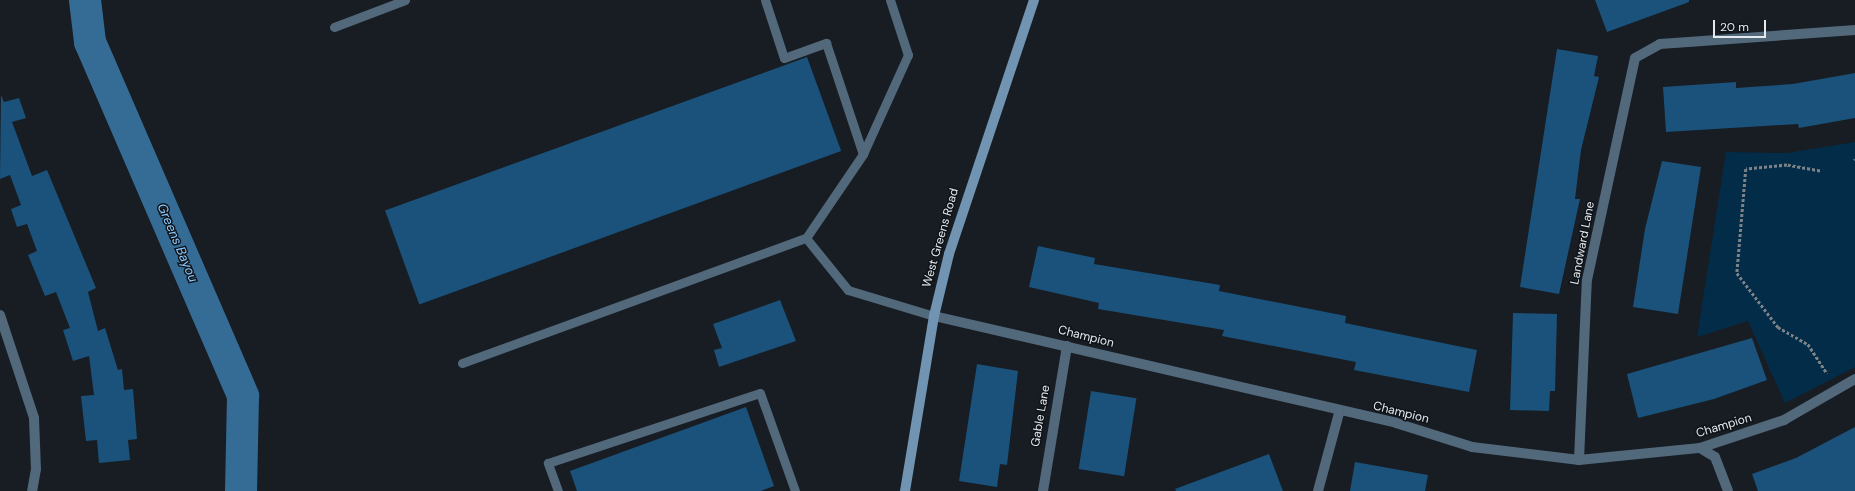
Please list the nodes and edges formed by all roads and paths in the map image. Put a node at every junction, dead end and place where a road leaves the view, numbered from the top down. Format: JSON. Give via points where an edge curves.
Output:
{"nodes":[{"id":1,"x":405,"y":0,"type":"edge"},
{"id":2,"x":766,"y":0,"type":"edge"},
{"id":3,"x":890,"y":0,"type":"edge"},
{"id":4,"x":1034,"y":0,"type":"edge"},
{"id":5,"x":334,"y":27,"type":"dead end"},
{"id":6,"x":1855,"y":30,"type":"edge"},
{"id":7,"x":863,"y":154,"type":"junction"},
{"id":8,"x":1820,"y":171,"type":"dead end"},
{"id":9,"x":806,"y":238,"type":"junction"},
{"id":10,"x":0,"y":315,"type":"edge"},
{"id":11,"x":934,"y":316,"type":"junction"},
{"id":12,"x":1067,"y":346,"type":"junction"},
{"id":13,"x":462,"y":363,"type":"dead end"},
{"id":14,"x":1827,"y":373,"type":"dead end"},
{"id":15,"x":1855,"y":379,"type":"edge"},
{"id":16,"x":1338,"y":413,"type":"junction"},
{"id":17,"x":1700,"y":448,"type":"junction"},
{"id":18,"x":1579,"y":460,"type":"junction"},
{"id":19,"x":33,"y":491,"type":"edge"},
{"id":20,"x":558,"y":491,"type":"edge"},
{"id":21,"x":795,"y":491,"type":"edge"},
{"id":22,"x":905,"y":491,"type":"edge"},
{"id":23,"x":1042,"y":491,"type":"edge"},
{"id":24,"x":1318,"y":491,"type":"edge"},
{"id":25,"x":1728,"y":491,"type":"edge"}],
"edges":[{"from":1,"to":5,"type":"lane"},
{"from":2,"to":7,"type":"lane","via":[[784,58],[826,43]]},
{"from":3,"to":7,"type":"lane","via":[[908,55]]},
{"from":4,"to":11,"type":"main road","name":"West Greens Road","via":[[972,179]]},
{"from":6,"to":18,"type":"street","name":"Landward Lane","via":[[1660,44],[1635,58],[1587,280]]},
{"from":7,"to":9,"type":"lane"},
{"from":8,"to":14,"type":"path","via":[[1787,165],[1746,169],[1737,273],[1778,327],[1808,344]]},
{"from":9,"to":11,"type":"lane","via":[[848,290]]},
{"from":9,"to":13,"type":"lane"},
{"from":10,"to":19,"type":"street","via":[[34,418],[36,469]]},
{"from":11,"to":12,"type":"street","name":"Champion"},
{"from":11,"to":22,"type":"main road","name":"West Greens Road"},
{"from":12,"to":16,"type":"street","name":"Champion"},
{"from":12,"to":23,"type":"street","name":"Gable Lane"},
{"from":15,"to":17,"type":"street","name":"Champion","via":[[1784,420]]},
{"from":16,"to":18,"type":"street","name":"Champion","via":[[1396,423],[1472,446]]},
{"from":16,"to":24,"type":"street"},
{"from":17,"to":18,"type":"street","name":"Champion"},
{"from":17,"to":25,"type":"street","via":[[1715,457]]},
{"from":20,"to":21,"type":"lane","via":[[548,463],[760,394]]}]}
